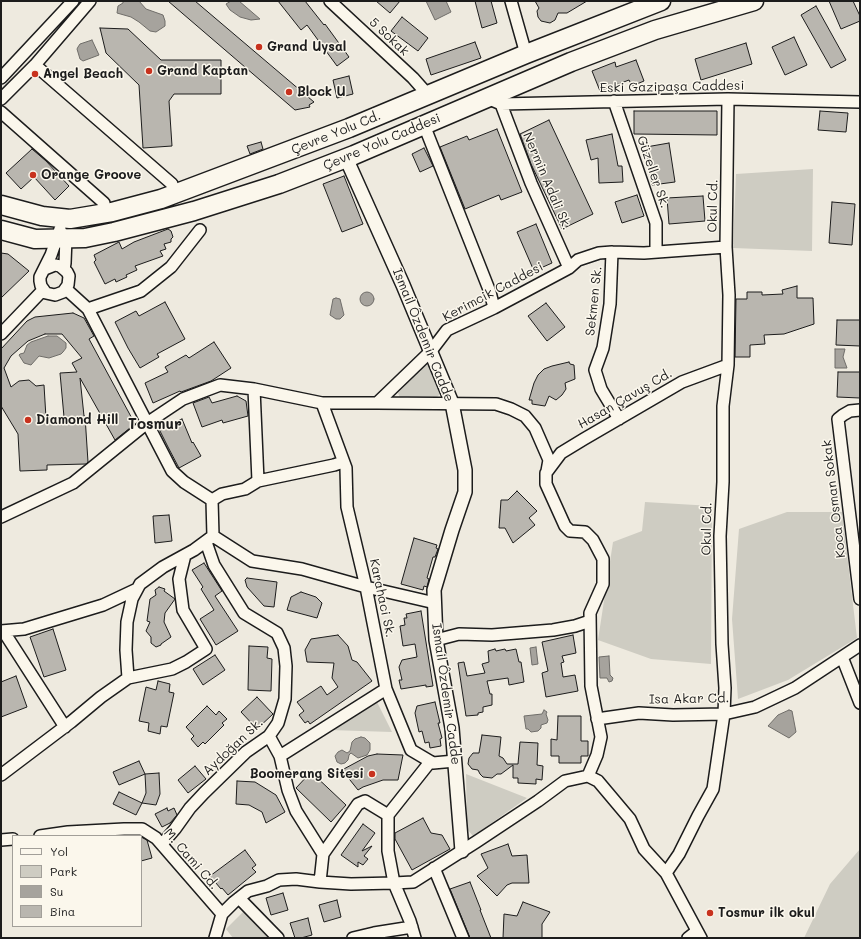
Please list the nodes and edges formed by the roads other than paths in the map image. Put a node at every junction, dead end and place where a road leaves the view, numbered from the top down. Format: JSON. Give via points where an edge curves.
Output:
{"nodes":[{"id":1,"x":73,"y":1,"type":"edge"},
{"id":2,"x":90,"y":1,"type":"edge"},
{"id":3,"x":330,"y":1,"type":"edge"},
{"id":4,"x":511,"y":1,"type":"edge"},
{"id":5,"x":661,"y":1,"type":"edge"},
{"id":6,"x":754,"y":1,"type":"edge"},
{"id":7,"x":526,"y":54,"type":"junction"},
{"id":8,"x":35,"y":65,"type":"junction"},
{"id":9,"x":1,"y":78,"type":"edge"},
{"id":10,"x":428,"y":94,"type":"junction"},
{"id":11,"x":1,"y":99,"type":"edge"},
{"id":12,"x":728,"y":99,"type":"junction"},
{"id":13,"x":494,"y":101,"type":"junction"},
{"id":14,"x":614,"y":101,"type":"junction"},
{"id":15,"x":860,"y":102,"type":"edge"},
{"id":16,"x":1,"y":112,"type":"edge"},
{"id":17,"x":424,"y":125,"type":"junction"},
{"id":18,"x":346,"y":158,"type":"junction"},
{"id":19,"x":172,"y":184,"type":"dead end"},
{"id":20,"x":161,"y":199,"type":"junction"},
{"id":21,"x":104,"y":203,"type":"dead end"},
{"id":22,"x":3,"y":205,"type":"edge"},
{"id":23,"x":42,"y":216,"type":"junction"},
{"id":24,"x":1,"y":230,"type":"edge"},
{"id":25,"x":200,"y":230,"type":"dead end"},
{"id":26,"x":61,"y":235,"type":"junction"},
{"id":27,"x":726,"y":247,"type":"junction"},
{"id":28,"x":612,"y":252,"type":"junction"},
{"id":29,"x":656,"y":252,"type":"junction"},
{"id":30,"x":569,"y":268,"type":"junction"},
{"id":31,"x":45,"y":269,"type":"junction"},
{"id":32,"x":64,"y":269,"type":"junction"},
{"id":33,"x":66,"y":289,"type":"junction"},
{"id":34,"x":43,"y":290,"type":"junction"},
{"id":35,"x":494,"y":308,"type":"junction"},
{"id":36,"x":88,"y":309,"type":"junction"},
{"id":37,"x":1,"y":334,"type":"edge"},
{"id":38,"x":431,"y":351,"type":"junction"},
{"id":39,"x":728,"y":365,"type":"junction"},
{"id":40,"x":254,"y":389,"type":"junction"},
{"id":41,"x":322,"y":403,"type":"junction"},
{"id":42,"x":377,"y":403,"type":"junction"},
{"id":43,"x":452,"y":403,"type":"junction"},
{"id":44,"x":860,"y":410,"type":"edge"},
{"id":45,"x":618,"y":418,"type":"junction"},
{"id":46,"x":147,"y":423,"type":"junction"},
{"id":47,"x":343,"y":462,"type":"junction"},
{"id":48,"x":546,"y":473,"type":"junction"},
{"id":49,"x":258,"y":481,"type":"junction"},
{"id":50,"x":212,"y":500,"type":"junction"},
{"id":51,"x":1,"y":517,"type":"edge"},
{"id":52,"x":209,"y":539,"type":"junction"},
{"id":53,"x":185,"y":555,"type":"junction"},
{"id":54,"x":366,"y":587,"type":"junction"},
{"id":55,"x":138,"y":589,"type":"junction"},
{"id":56,"x":860,"y":599,"type":"edge"},
{"id":57,"x":434,"y":603,"type":"junction"},
{"id":58,"x":590,"y":621,"type":"junction"},
{"id":59,"x":2,"y":631,"type":"edge"},
{"id":60,"x":436,"y":640,"type":"junction"},
{"id":61,"x":860,"y":644,"type":"edge"},
{"id":62,"x":842,"y":657,"type":"junction"},
{"id":63,"x":128,"y":678,"type":"junction"},
{"id":64,"x":386,"y":689,"type":"junction"},
{"id":65,"x":860,"y":703,"type":"edge"},
{"id":66,"x":724,"y":714,"type":"junction"},
{"id":67,"x":597,"y":718,"type":"junction"},
{"id":68,"x":65,"y":727,"type":"junction"},
{"id":69,"x":268,"y":736,"type":"junction"},
{"id":70,"x":280,"y":756,"type":"junction"},
{"id":71,"x":455,"y":761,"type":"junction"},
{"id":72,"x":430,"y":762,"type":"junction"},
{"id":73,"x":1,"y":775,"type":"edge"},
{"id":74,"x":588,"y":776,"type":"junction"},
{"id":75,"x":388,"y":815,"type":"junction"},
{"id":76,"x":47,"y":835,"type":"edge"},
{"id":77,"x":12,"y":839,"type":"edge"},
{"id":78,"x":1,"y":840,"type":"edge"},
{"id":79,"x":162,"y":844,"type":"junction"},
{"id":80,"x":462,"y":851,"type":"junction"},
{"id":81,"x":322,"y":854,"type":"junction"},
{"id":82,"x":434,"y":868,"type":"junction"},
{"id":83,"x":666,"y":873,"type":"junction"},
{"id":84,"x":320,"y":882,"type":"junction"},
{"id":85,"x":394,"y":883,"type":"junction"},
{"id":86,"x":239,"y":898,"type":"junction"},
{"id":87,"x":222,"y":914,"type":"junction"},
{"id":88,"x":413,"y":933,"type":"edge"},
{"id":89,"x":699,"y":935,"type":"edge"},
{"id":90,"x":215,"y":938,"type":"edge"},
{"id":91,"x":278,"y":938,"type":"edge"},
{"id":92,"x":353,"y":938,"type":"edge"},
{"id":93,"x":463,"y":938,"type":"edge"},
{"id":94,"x":688,"y":938,"type":"edge"}],
"edges":[{"from":1,"to":9,"type":"street"},
{"from":2,"to":8,"type":"street"},
{"from":3,"to":10,"type":"street","name":"5 Sokak"},
{"from":4,"to":7,"type":"street"},
{"from":5,"to":7,"type":"highway","name":"Çevre Yolu Cd."},
{"from":6,"to":13,"type":"highway","name":"Çevre Yolu Caddesi","via":[[655,30],[571,62]]},
{"from":7,"to":10,"type":"highway","name":"Çevre Yolu Cd."},
{"from":8,"to":11,"type":"street"},
{"from":8,"to":19,"type":"street"},
{"from":10,"to":20,"type":"highway","name":"Çevre Yolu Cd.","via":[[318,141]]},
{"from":12,"to":14,"type":"street","name":"Eski Gazipaşa Caddesi"},
{"from":12,"to":15,"type":"street","name":"Eski Gazipaşa Caddesi"},
{"from":12,"to":27,"type":"street","name":"Okul Cd."},
{"from":13,"to":14,"type":"street","name":"Eski Gazipaşa Caddesi"},
{"from":13,"to":17,"type":"highway","name":"Çevre Yolu Caddesi"},
{"from":13,"to":30,"type":"street","name":"Nermin Adali Sk."},
{"from":14,"to":29,"type":"street","name":"Güzeller Sk.","via":[[656,222]]},
{"from":16,"to":21,"type":"street"},
{"from":17,"to":18,"type":"highway","name":"Çevre Yolu Caddesi"},
{"from":17,"to":35,"type":"street"},
{"from":18,"to":26,"type":"highway","name":"Çevre Yolu Caddesi","via":[[279,184],[194,211],[85,238]]},
{"from":18,"to":38,"type":"street","name":"Ismail Ôzdemir Cadde"},
{"from":20,"to":23,"type":"highway","name":"Çevre Yolu Cd.","via":[[112,212],[75,218]]},
{"from":20,"to":26,"type":"street","via":[[144,208]]},
{"from":22,"to":23,"type":"highway","name":"Çevre Yolu Cd."},
{"from":23,"to":26,"type":"street","via":[[55,223]]},
{"from":24,"to":26,"type":"highway","name":"Çevre Yolu Caddesi","via":[[35,239]]},
{"from":25,"to":36,"type":"street","via":[[171,267],[141,291]]},
{"from":26,"to":31,"type":"street"},
{"from":26,"to":32,"type":"street","via":[[66,263]]},
{"from":27,"to":29,"type":"street","name":"Kerimcik Caddesi"},
{"from":27,"to":39,"type":"street","name":"Okul Cd.","via":[[729,294]]},
{"from":28,"to":29,"type":"street","name":"Kerimcik Caddesi"},
{"from":28,"to":30,"type":"street","name":"Kerimcik Caddesi","via":[[599,252],[578,260]]},
{"from":28,"to":45,"type":"street","name":"Sekmen Sk.","via":[[610,304],[603,348],[595,370],[601,390]]},
{"from":30,"to":35,"type":"street","name":"Kerimcik Caddesi"},
{"from":31,"to":32,"type":"street","via":[[54,266]]},
{"from":31,"to":34,"type":"street","via":[[40,276]]},
{"from":32,"to":33,"type":"street","via":[[69,280]]},
{"from":33,"to":34,"type":"street","via":[[55,295]]},
{"from":33,"to":36,"type":"street"},
{"from":34,"to":37,"type":"street"},
{"from":35,"to":38,"type":"street","name":"Kerimcik Caddesi","via":[[447,330]]},
{"from":36,"to":46,"type":"street"},
{"from":38,"to":42,"type":"street","name":"Kerimcik Caddesi"},
{"from":38,"to":43,"type":"street","name":"Ismail Ôzdemir Cadde"},
{"from":39,"to":45,"type":"street","name":"Hasan Çavuş Cd.","via":[[682,382]]},
{"from":39,"to":66,"type":"street","name":"Okul Cd.","via":[[723,406],[720,536]]},
{"from":40,"to":41,"type":"street"},
{"from":40,"to":46,"type":"street","via":[[220,385],[183,399]]},
{"from":40,"to":49,"type":"street"},
{"from":41,"to":42,"type":"street"},
{"from":41,"to":47,"type":"street","name":"Karahaci Sk."},
{"from":42,"to":43,"type":"street"},
{"from":43,"to":48,"type":"street","via":[[496,404],[525,416],[535,428],[549,460]]},
{"from":43,"to":57,"type":"street","name":"Ismail Ôzdemir Cadde","via":[[465,470],[465,492],[434,590]]},
{"from":44,"to":56,"type":"street","name":"Koca Osman Sokak","via":[[850,411],[838,419]]},
{"from":45,"to":48,"type":"street","name":"Hasan Çavuş Cd.","via":[[561,453]]},
{"from":46,"to":50,"type":"street","via":[[172,471]]},
{"from":46,"to":51,"type":"street","via":[[73,483]]},
{"from":47,"to":49,"type":"street"},
{"from":47,"to":54,"type":"street","name":"Karahaci Sk.","via":[[346,468],[347,507]]},
{"from":48,"to":58,"type":"street","via":[[546,484],[564,526],[570,531],[585,532],[593,540],[603,559],[603,584],[590,613]]},
{"from":49,"to":50,"type":"street","via":[[245,489],[222,494]]},
{"from":50,"to":52,"type":"street","name":"Aydoğan Sk."},
{"from":52,"to":53,"type":"street"},
{"from":52,"to":54,"type":"street","via":[[252,561],[302,569]]},
{"from":52,"to":69,"type":"street","name":"Aydoğan Sk.","via":[[214,565],[244,613],[277,633],[284,648],[285,698],[278,723]]},
{"from":53,"to":55,"type":"street","via":[[163,567],[140,584]]},
{"from":53,"to":63,"type":"street","via":[[179,579],[183,610],[206,649],[172,668]]},
{"from":54,"to":57,"type":"street"},
{"from":54,"to":64,"type":"street","name":"Karahaci Sk."},
{"from":55,"to":59,"type":"street","via":[[103,605],[24,629]]},
{"from":55,"to":63,"type":"street","via":[[132,598],[127,622]]},
{"from":57,"to":60,"type":"street","name":"Ismail Ôzdemir Cadde"},
{"from":58,"to":60,"type":"street","via":[[553,630],[492,635],[459,634]]},
{"from":58,"to":67,"type":"street","via":[[591,686]]},
{"from":59,"to":68,"type":"street"},
{"from":60,"to":71,"type":"street","name":"Ismail Ôzdemir Cadde","via":[[452,728]]},
{"from":61,"to":62,"type":"street","name":"Isa Akar Cd."},
{"from":62,"to":65,"type":"street"},
{"from":62,"to":66,"type":"street","name":"Isa Akar Cd.","via":[[795,688],[755,707]]},
{"from":63,"to":68,"type":"street"},
{"from":64,"to":70,"type":"street"},
{"from":64,"to":72,"type":"street","name":"Karahaci Sk.","via":[[411,750]]},
{"from":66,"to":67,"type":"street","name":"Isa Akar Cd.","via":[[639,713]]},
{"from":66,"to":83,"type":"street","name":"Okul Cd.","via":[[713,789],[679,854]]},
{"from":67,"to":74,"type":"street","via":[[601,736],[597,755]]},
{"from":68,"to":73,"type":"street"},
{"from":69,"to":70,"type":"street"},
{"from":69,"to":79,"type":"street","name":"Aydoğan Sk.","via":[[246,752],[204,793]]},
{"from":70,"to":81,"type":"street","via":[[296,811]]},
{"from":71,"to":72,"type":"street"},
{"from":71,"to":80,"type":"street","name":"Ismail Ôzdemir Cadde"},
{"from":72,"to":75,"type":"street"},
{"from":74,"to":80,"type":"street","via":[[564,781]]},
{"from":74,"to":83,"type":"street","via":[[598,781],[630,819],[644,849]]},
{"from":75,"to":81,"type":"street","via":[[365,801],[358,804]]},
{"from":75,"to":85,"type":"street","via":[[388,851]]},
{"from":76,"to":79,"type":"street","name":"M. Cami Cd.","via":[[142,830]]},
{"from":77,"to":78,"type":"street"},
{"from":79,"to":87,"type":"street","name":"M. Cami Cd."},
{"from":80,"to":82,"type":"street"},
{"from":81,"to":84,"type":"street"},
{"from":82,"to":85,"type":"street","via":[[413,882]]},
{"from":82,"to":93,"type":"street"},
{"from":83,"to":89,"type":"street"},
{"from":84,"to":85,"type":"street"},
{"from":84,"to":86,"type":"street","via":[[279,880],[248,891]]},
{"from":85,"to":88,"type":"street"},
{"from":86,"to":87,"type":"street"},
{"from":86,"to":91,"type":"street"},
{"from":87,"to":90,"type":"street"},
{"from":88,"to":92,"type":"street","via":[[374,933]]},
{"from":89,"to":94,"type":"street"}]}
